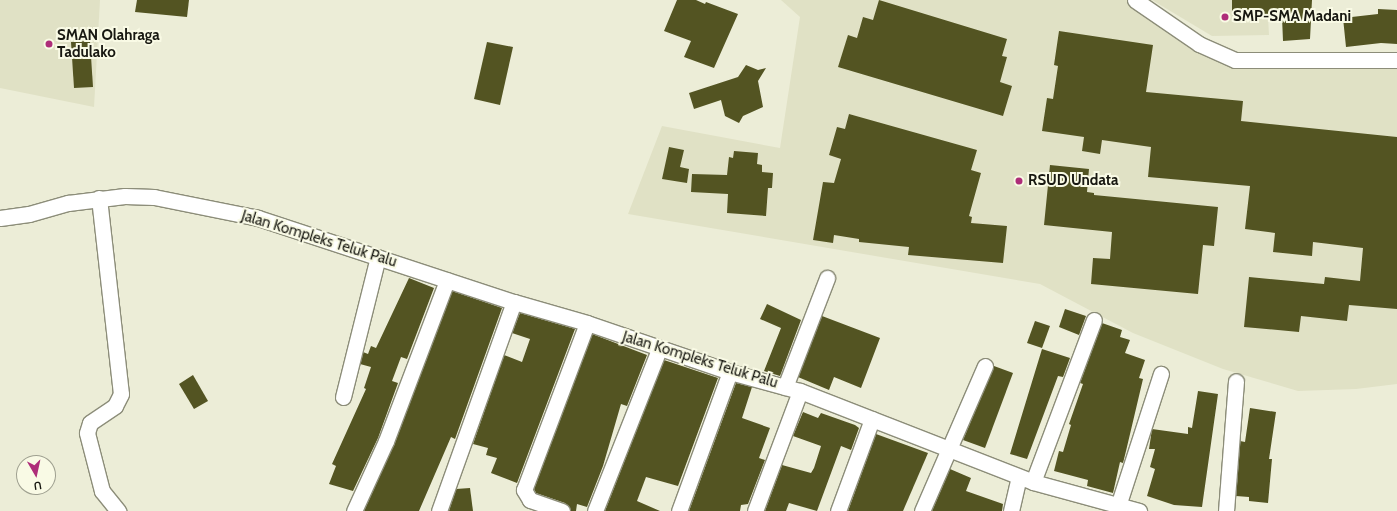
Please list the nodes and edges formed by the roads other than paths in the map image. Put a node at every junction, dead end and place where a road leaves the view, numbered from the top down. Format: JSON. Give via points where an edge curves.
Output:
{"nodes":[{"id":1,"x":1135,"y":0,"type":"edge"},
{"id":2,"x":1397,"y":60,"type":"edge"},
{"id":3,"x":99,"y":198,"type":"junction"},
{"id":4,"x":0,"y":218,"type":"edge"},
{"id":5,"x":378,"y":257,"type":"junction"},
{"id":6,"x":827,"y":278,"type":"dead end"},
{"id":7,"x":447,"y":280,"type":"junction"},
{"id":8,"x":514,"y":302,"type":"junction"},
{"id":9,"x":1094,"y":320,"type":"dead end"},
{"id":10,"x":587,"y":323,"type":"junction"},
{"id":11,"x":659,"y":349,"type":"junction"},
{"id":12,"x":985,"y":366,"type":"dead end"},
{"id":13,"x":730,"y":372,"type":"junction"},
{"id":14,"x":1161,"y":374,"type":"dead end"},
{"id":15,"x":1236,"y":381,"type":"dead end"},
{"id":16,"x":785,"y":387,"type":"junction"},
{"id":17,"x":800,"y":391,"type":"junction"},
{"id":18,"x":343,"y":398,"type":"dead end"},
{"id":19,"x":872,"y":419,"type":"junction"},
{"id":20,"x":949,"y":450,"type":"junction"},
{"id":21,"x":1026,"y":479,"type":"junction"},
{"id":22,"x":1118,"y":506,"type":"junction"},
{"id":23,"x":118,"y":511,"type":"edge"},
{"id":24,"x":354,"y":511,"type":"edge"},
{"id":25,"x":439,"y":511,"type":"edge"},
{"id":26,"x":562,"y":511,"type":"edge"},
{"id":27,"x":595,"y":511,"type":"edge"},
{"id":28,"x":679,"y":511,"type":"edge"},
{"id":29,"x":755,"y":511,"type":"edge"},
{"id":30,"x":838,"y":511,"type":"edge"},
{"id":31,"x":922,"y":511,"type":"edge"},
{"id":32,"x":1011,"y":511,"type":"edge"},
{"id":33,"x":1139,"y":511,"type":"edge"},
{"id":34,"x":1226,"y":511,"type":"edge"}],
"edges":[{"from":1,"to":2,"type":"street","via":[[1199,44],[1235,60]]},
{"from":3,"to":4,"type":"street","name":"Jalan Kompleks Teluk Palu"},
{"from":3,"to":5,"type":"street","name":"Jalan Kompleks Teluk Palu","via":[[154,197],[258,218]]},
{"from":3,"to":23,"type":"street","via":[[121,394],[115,406],[90,423],[87,433],[102,491]]},
{"from":5,"to":7,"type":"street","name":"Jalan Kompleks Teluk Palu"},
{"from":5,"to":18,"type":"street"},
{"from":6,"to":16,"type":"street"},
{"from":7,"to":8,"type":"street","name":"Jalan Kompleks Teluk Palu"},
{"from":7,"to":24,"type":"street","via":[[386,441]]},
{"from":8,"to":10,"type":"street","name":"Jalan Kompleks Teluk Palu"},
{"from":8,"to":25,"type":"street"},
{"from":9,"to":21,"type":"street"},
{"from":10,"to":11,"type":"street","name":"Jalan Kompleks Teluk Palu"},
{"from":10,"to":26,"type":"street","via":[[524,490],[527,497],[545,507]]},
{"from":11,"to":13,"type":"street","name":"Jalan Kompleks Teluk Palu"},
{"from":11,"to":27,"type":"street"},
{"from":12,"to":20,"type":"street"},
{"from":13,"to":16,"type":"street","name":"Jalan Kompleks Teluk Palu"},
{"from":13,"to":28,"type":"street"},
{"from":14,"to":22,"type":"street"},
{"from":15,"to":34,"type":"street"},
{"from":16,"to":17,"type":"street","name":"Jalan Kompleks Teluk Palu"},
{"from":17,"to":19,"type":"street","name":"Jalan Kompleks Teluk Palu"},
{"from":17,"to":29,"type":"street"},
{"from":19,"to":20,"type":"street","name":"Jalan Kompleks Teluk Palu"},
{"from":19,"to":30,"type":"street"},
{"from":20,"to":21,"type":"street","name":"Jalan Kompleks Teluk Palu"},
{"from":20,"to":31,"type":"street"},
{"from":21,"to":22,"type":"street","name":"Jalan Kompleks Teluk Palu"},
{"from":21,"to":32,"type":"street"},
{"from":22,"to":33,"type":"street","name":"Jalan Kompleks Teluk Palu"}]}
